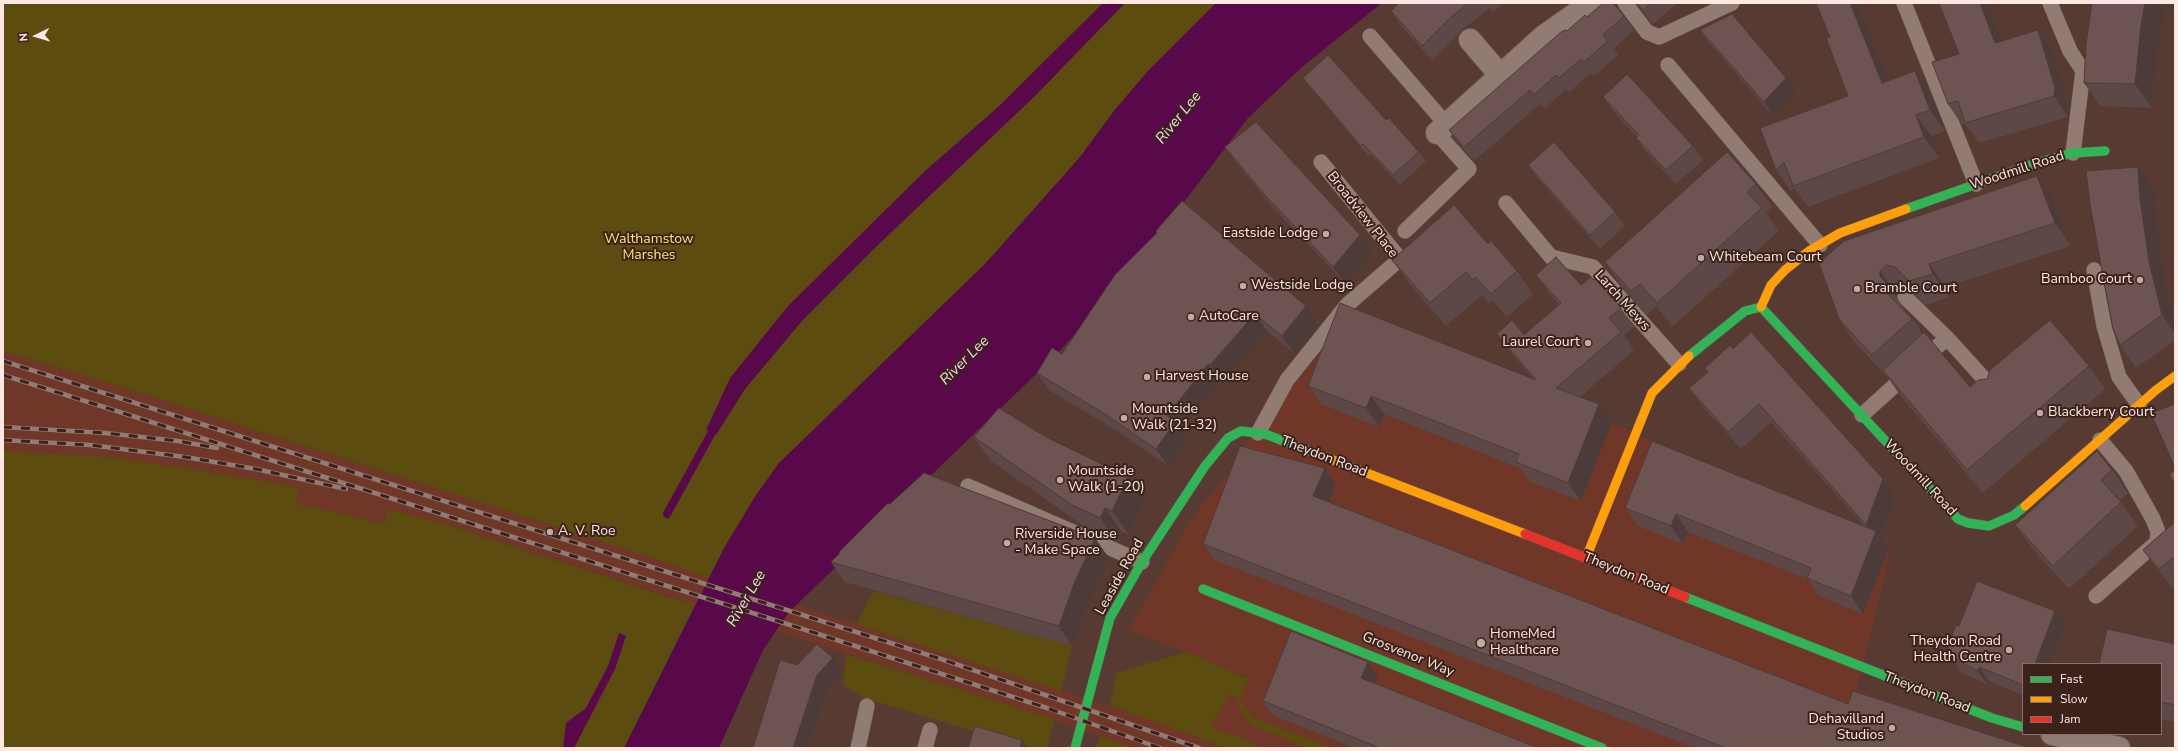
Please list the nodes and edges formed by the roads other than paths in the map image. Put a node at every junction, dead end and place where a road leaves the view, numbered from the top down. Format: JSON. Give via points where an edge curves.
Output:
{"nodes":[{"id":1,"x":1591,"y":3,"type":"edge"},
{"id":2,"x":1625,"y":3,"type":"edge"},
{"id":3,"x":1732,"y":3,"type":"edge"},
{"id":4,"x":1904,"y":3,"type":"edge"},
{"id":5,"x":2050,"y":3,"type":"edge"},
{"id":6,"x":1370,"y":36,"type":"dead end"},
{"id":7,"x":1470,"y":40,"type":"dead end"},
{"id":8,"x":2089,"y":48,"type":"edge"},
{"id":9,"x":1668,"y":65,"type":"dead end"},
{"id":10,"x":2083,"y":71,"type":"junction"},
{"id":11,"x":1500,"y":75,"type":"junction"},
{"id":12,"x":1441,"y":128,"type":"junction"},
{"id":13,"x":2105,"y":151,"type":"dead end"},
{"id":14,"x":2073,"y":153,"type":"junction"},
{"id":15,"x":1321,"y":162,"type":"dead end"},
{"id":16,"x":1976,"y":184,"type":"junction"},
{"id":17,"x":1506,"y":203,"type":"dead end"},
{"id":18,"x":1405,"y":230,"type":"dead end"},
{"id":19,"x":1820,"y":245,"type":"junction"},
{"id":20,"x":2094,"y":270,"type":"dead end"},
{"id":21,"x":1905,"y":297,"type":"edge"},
{"id":22,"x":1761,"y":307,"type":"junction"},
{"id":23,"x":1947,"y":338,"type":"junction"},
{"id":24,"x":1679,"y":364,"type":"junction"},
{"id":25,"x":2175,"y":376,"type":"edge"},
{"id":26,"x":1998,"y":395,"type":"edge"},
{"id":27,"x":2139,"y":405,"type":"junction"},
{"id":28,"x":1862,"y":415,"type":"junction"},
{"id":29,"x":1258,"y":433,"type":"junction"},
{"id":30,"x":1228,"y":438,"type":"joint"},
{"id":31,"x":2100,"y":440,"type":"junction"},
{"id":32,"x":968,"y":486,"type":"dead end"},
{"id":33,"x":1586,"y":558,"type":"junction"},
{"id":34,"x":1142,"y":562,"type":"junction"},
{"id":35,"x":1203,"y":589,"type":"dead end"},
{"id":36,"x":2096,"y":596,"type":"dead end"},
{"id":37,"x":867,"y":706,"type":"dead end"},
{"id":38,"x":2022,"y":727,"type":"edge"},
{"id":39,"x":930,"y":730,"type":"dead end"},
{"id":40,"x":2056,"y":735,"type":"edge"},
{"id":41,"x":2109,"y":747,"type":"edge"},
{"id":42,"x":858,"y":748,"type":"edge"},
{"id":43,"x":925,"y":748,"type":"edge"},
{"id":44,"x":1075,"y":748,"type":"edge"},
{"id":45,"x":1602,"y":748,"type":"edge"}],
"edges":[{"from":1,"to":11,"type":"street","via":[[1544,36]]},
{"from":2,"to":3,"type":"lane","via":[[1647,32],[1659,38]]},
{"from":4,"to":16,"type":"lane"},
{"from":5,"to":10,"type":"lane","via":[[2070,51]]},
{"from":6,"to":12,"type":"lane"},
{"from":7,"to":11,"type":"street"},
{"from":8,"to":10,"type":"lane"},
{"from":9,"to":19,"type":"lane"},
{"from":10,"to":14,"type":"lane"},
{"from":11,"to":12,"type":"street"},
{"from":12,"to":18,"type":"lane","via":[[1469,169]]},
{"from":13,"to":14,"type":"street","name":"Woodmill Road"},
{"from":14,"to":16,"type":"street","name":"Woodmill Road"},
{"from":15,"to":29,"type":"lane","name":"Broadview Place","via":[[1400,259],[1347,305],[1287,380]]},
{"from":16,"to":19,"type":"street","name":"Woodmill Road","via":[[1840,233]]},
{"from":17,"to":24,"type":"lane","name":"Larch Mews","via":[[1551,257],[1592,267]]},
{"from":19,"to":22,"type":"street","name":"Woodmill Road","via":[[1797,260],[1771,285]]},
{"from":20,"to":27,"type":"lane","via":[[2104,326],[2119,377]]},
{"from":21,"to":23,"type":"lane"},
{"from":22,"to":24,"type":"street","via":[[1745,311]]},
{"from":22,"to":28,"type":"street","name":"Woodmill Road"},
{"from":23,"to":26,"type":"lane"},
{"from":23,"to":28,"type":"lane"},
{"from":24,"to":33,"type":"street","via":[[1652,393]]},
{"from":25,"to":27,"type":"street","name":"Woodmill Road"},
{"from":27,"to":31,"type":"street","name":"Woodmill Road"},
{"from":28,"to":31,"type":"street","name":"Woodmill Road","via":[[1958,518],[1968,523],[1989,526],[2014,516]]},
{"from":29,"to":30,"type":"street","name":"Theydon Road","via":[[1241,431]]},
{"from":29,"to":33,"type":"street","name":"Theydon Road"},
{"from":30,"to":34,"type":"street","name":"Leaside Road","via":[[1205,466]]},
{"from":31,"to":36,"type":"lane","via":[[2126,471],[2158,532],[2157,542]]},
{"from":32,"to":34,"type":"lane"},
{"from":33,"to":38,"type":"street","name":"Theydon Road","via":[[1977,713]]},
{"from":34,"to":44,"type":"street","name":"Leaside Road","via":[[1110,618]]},
{"from":35,"to":45,"type":"street","name":"Grosvenor Way"},
{"from":37,"to":42,"type":"lane"},
{"from":39,"to":43,"type":"lane"},
{"from":40,"to":41,"type":"street"}]}
